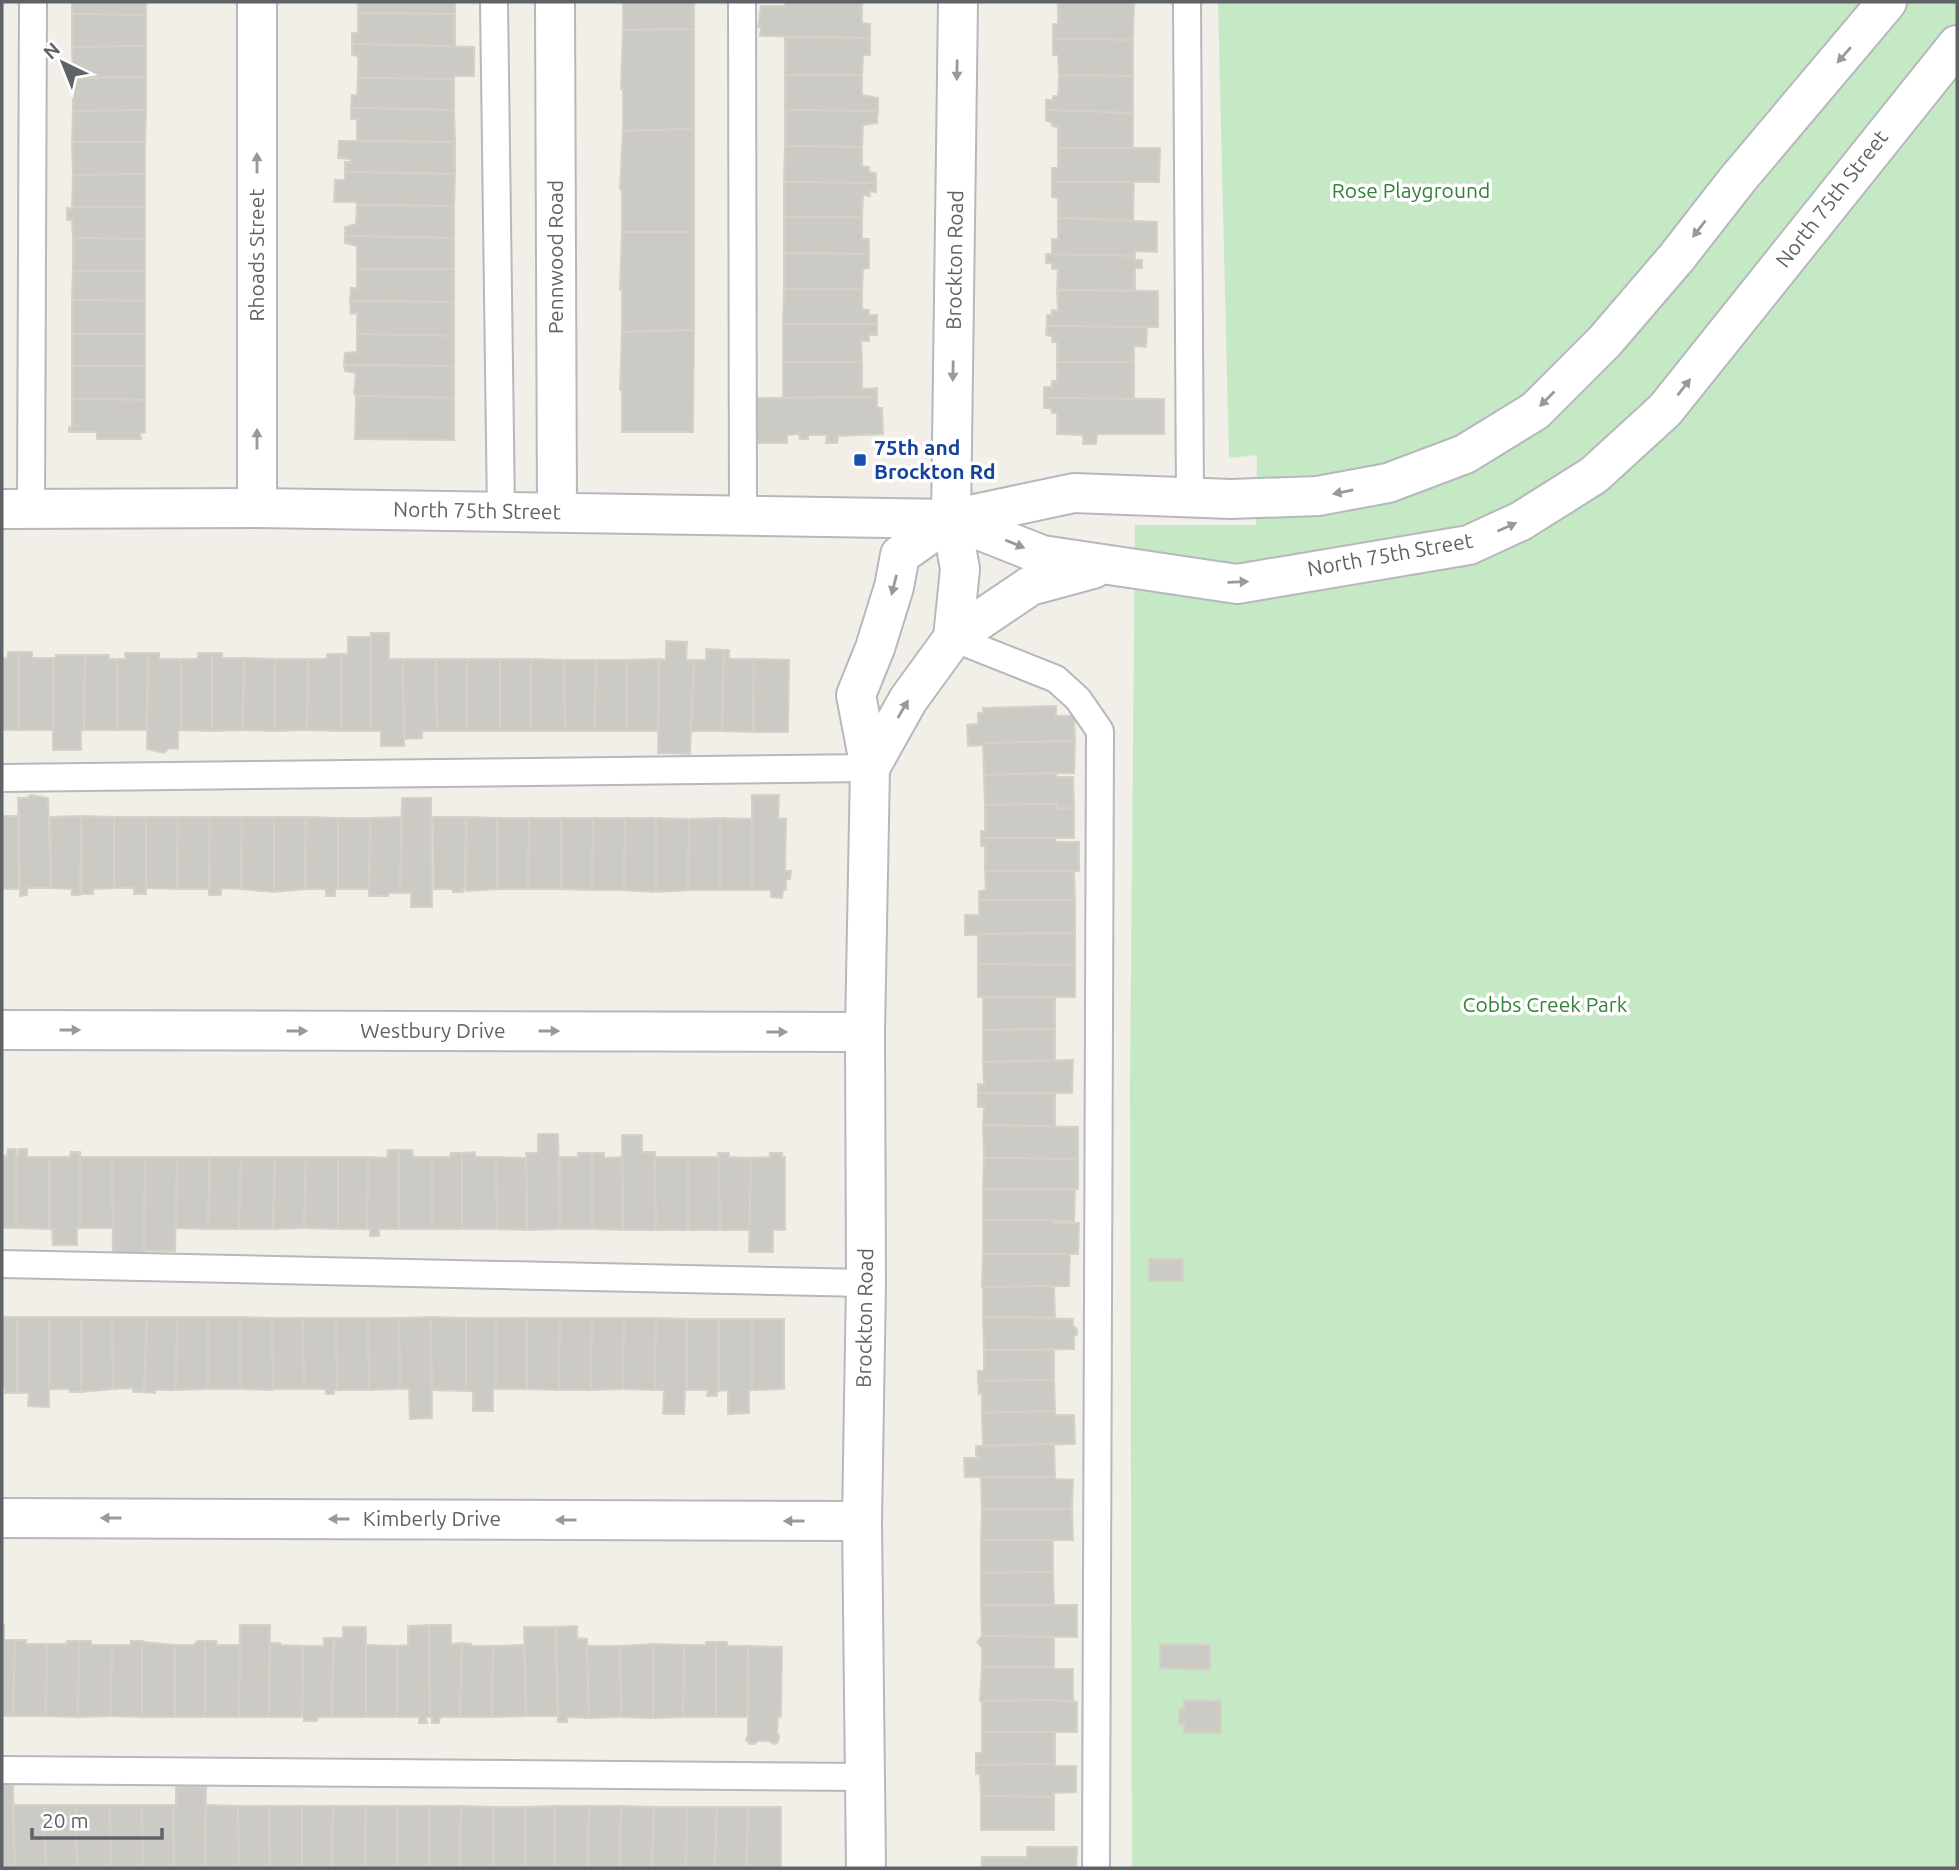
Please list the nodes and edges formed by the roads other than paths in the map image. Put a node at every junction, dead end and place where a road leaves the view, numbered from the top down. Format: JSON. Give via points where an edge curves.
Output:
{"nodes":[{"id":1,"x":33,"y":2,"type":"edge"},
{"id":2,"x":257,"y":2,"type":"edge"},
{"id":3,"x":495,"y":2,"type":"edge"},
{"id":4,"x":555,"y":2,"type":"edge"},
{"id":5,"x":742,"y":2,"type":"edge"},
{"id":6,"x":958,"y":2,"type":"edge"},
{"id":7,"x":1187,"y":2,"type":"edge"},
{"id":8,"x":1887,"y":2,"type":"edge"},
{"id":9,"x":1957,"y":45,"type":"edge"},
{"id":10,"x":1957,"y":70,"type":"edge"},
{"id":11,"x":1923,"y":86,"type":"junction"},
{"id":12,"x":1189,"y":499,"type":"junction"},
{"id":13,"x":257,"y":508,"type":"junction"},
{"id":14,"x":16,"y":509,"type":"edge"},
{"id":15,"x":501,"y":512,"type":"junction"},
{"id":16,"x":556,"y":512,"type":"junction"},
{"id":17,"x":743,"y":516,"type":"junction"},
{"id":18,"x":951,"y":519,"type":"junction"},
{"id":19,"x":1107,"y":565,"type":"junction"},
{"id":20,"x":953,"y":639,"type":"junction"},
{"id":21,"x":870,"y":768,"type":"junction"},
{"id":22,"x":2,"y":778,"type":"edge"},
{"id":23,"x":2,"y":1030,"type":"edge"},
{"id":24,"x":865,"y":1032,"type":"junction"},
{"id":25,"x":2,"y":1264,"type":"edge"},
{"id":26,"x":866,"y":1283,"type":"junction"},
{"id":27,"x":2,"y":1518,"type":"edge"},
{"id":28,"x":862,"y":1521,"type":"junction"},
{"id":29,"x":2,"y":1770,"type":"edge"},
{"id":30,"x":865,"y":1777,"type":"junction"},
{"id":31,"x":866,"y":1868,"type":"edge"},
{"id":32,"x":1096,"y":1868,"type":"edge"}],
"edges":[{"from":1,"to":14,"type":"lane"},
{"from":13,"to":2,"type":"street","name":"Rhoads Street","one_way":true},
{"from":3,"to":15,"type":"lane"},
{"from":4,"to":16,"type":"street","name":"Pennwood Road"},
{"from":5,"to":17,"type":"lane"},
{"from":6,"to":18,"type":"street","name":"Brockton Road","one_way":true},
{"from":7,"to":12,"type":"lane"},
{"from":8,"to":12,"type":"street","name":"North 75th Street","one_way":true,"via":[[1668,268],[1605,341],[1535,411],[1465,454],[1388,483],[1318,496]]},
{"from":9,"to":11,"type":"street","name":"North 75th Street"},
{"from":10,"to":11,"type":"street"},
{"from":19,"to":11,"type":"street","name":"North 75th Street","one_way":true,"via":[[1237,584],[1469,545],[1521,521],[1594,475],[1665,410]]},
{"from":12,"to":18,"type":"street","name":"North 75th Street","via":[[1074,493]]},
{"from":13,"to":14,"type":"street","name":"North 75th Street"},
{"from":13,"to":15,"type":"street","name":"North 75th Street"},
{"from":15,"to":16,"type":"street","name":"North 75th Street"},
{"from":16,"to":17,"type":"street","name":"North 75th Street"},
{"from":17,"to":18,"type":"street","name":"North 75th Street"},
{"from":18,"to":19,"type":"street","name":"North 75th Street","one_way":true,"via":[[1042,555]]},
{"from":18,"to":20,"type":"street","name":"Brockton Road","via":[[960,569]]},
{"from":18,"to":21,"type":"street","name":"Brockton Road","one_way":true,"via":[[900,555],[856,695]]},
{"from":19,"to":20,"type":"street","name":"Brockton Road","via":[[1030,586]]},
{"from":21,"to":20,"type":"street","name":"Brockton Road","one_way":true,"via":[[908,700]]},
{"from":20,"to":32,"type":"lane","via":[[1056,679],[1078,699],[1100,731]]},
{"from":21,"to":22,"type":"lane"},
{"from":21,"to":24,"type":"street","name":"Brockton Road"},
{"from":23,"to":24,"type":"street","name":"Westbury Drive","one_way":true},
{"from":24,"to":26,"type":"street","name":"Brockton Road"},
{"from":25,"to":26,"type":"lane"},
{"from":26,"to":28,"type":"street","name":"Brockton Road"},
{"from":28,"to":27,"type":"street","name":"Kimberly Drive","one_way":true},
{"from":28,"to":30,"type":"street","name":"Brockton Road"},
{"from":29,"to":30,"type":"lane"},
{"from":30,"to":31,"type":"street","name":"Brockton Road"}]}
